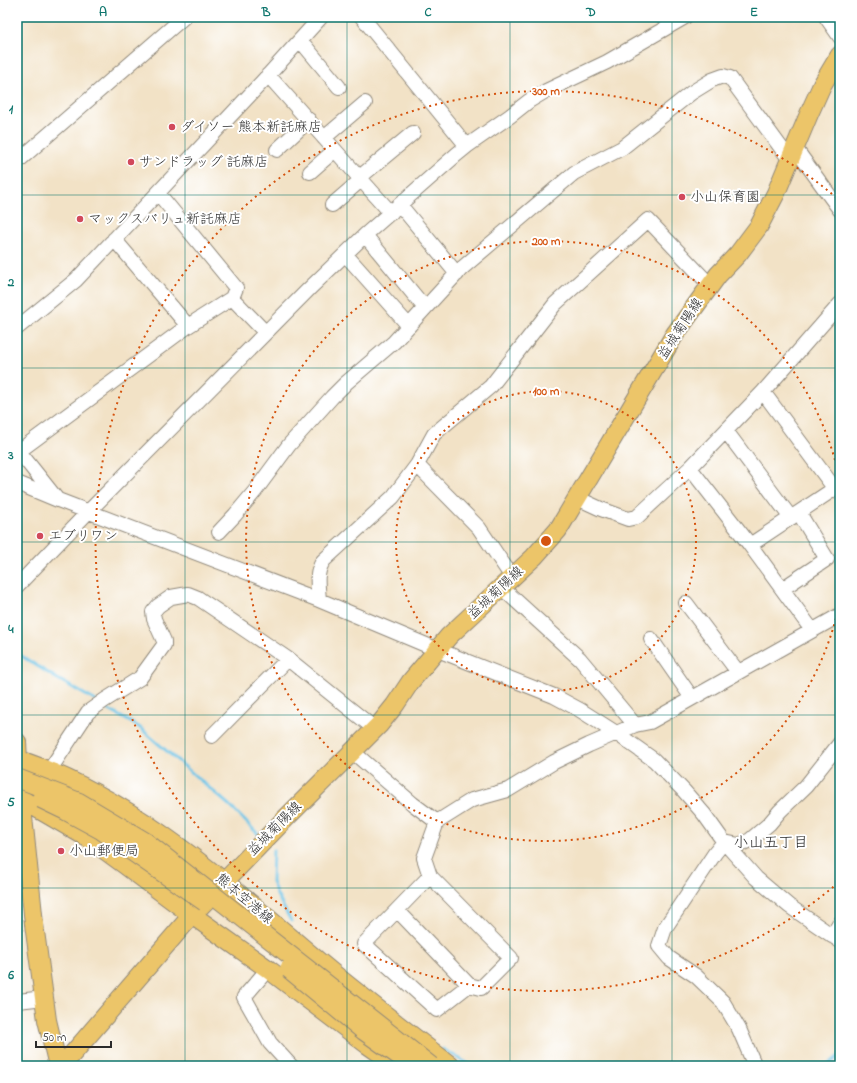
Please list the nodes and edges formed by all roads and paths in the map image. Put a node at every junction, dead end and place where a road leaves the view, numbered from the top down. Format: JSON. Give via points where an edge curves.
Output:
{"nodes":[{"id":1,"x":184,"y":17,"type":"edge"},
{"id":2,"x":321,"y":17,"type":"edge"},
{"id":3,"x":362,"y":17,"type":"edge"},
{"id":4,"x":685,"y":17,"type":"edge"},
{"id":5,"x":826,"y":17,"type":"edge"},
{"id":6,"x":840,"y":37,"type":"edge"},
{"id":7,"x":300,"y":40,"type":"junction"},
{"id":8,"x":840,"y":55,"type":"edge"},
{"id":9,"x":268,"y":75,"type":"junction"},
{"id":10,"x":340,"y":87,"type":"dead end"},
{"id":11,"x":365,"y":103,"type":"dead end"},
{"id":12,"x":309,"y":120,"type":"junction"},
{"id":13,"x":413,"y":132,"type":"dead end"},
{"id":14,"x":324,"y":138,"type":"junction"},
{"id":15,"x":467,"y":146,"type":"junction"},
{"id":16,"x":277,"y":150,"type":"dead end"},
{"id":17,"x":335,"y":150,"type":"junction"},
{"id":18,"x":792,"y":154,"type":"junction"},
{"id":19,"x":17,"y":162,"type":"edge"},
{"id":20,"x":310,"y":172,"type":"dead end"},
{"id":21,"x":361,"y":178,"type":"junction"},
{"id":22,"x":158,"y":193,"type":"junction"},
{"id":23,"x":332,"y":205,"type":"dead end"},
{"id":24,"x":395,"y":209,"type":"junction"},
{"id":25,"x":840,"y":210,"type":"edge"},
{"id":26,"x":365,"y":235,"type":"junction"},
{"id":27,"x":114,"y":239,"type":"junction"},
{"id":28,"x":345,"y":254,"type":"junction"},
{"id":29,"x":457,"y":274,"type":"junction"},
{"id":30,"x":710,"y":285,"type":"junction"},
{"id":31,"x":232,"y":298,"type":"junction"},
{"id":32,"x":840,"y":304,"type":"edge"},
{"id":33,"x":425,"y":308,"type":"junction"},
{"id":34,"x":188,"y":326,"type":"junction"},
{"id":35,"x":409,"y":326,"type":"junction"},
{"id":36,"x":17,"y":328,"type":"edge"},
{"id":37,"x":264,"y":333,"type":"junction"},
{"id":38,"x":763,"y":392,"type":"junction"},
{"id":39,"x":726,"y":431,"type":"junction"},
{"id":40,"x":18,"y":450,"type":"edge"},
{"id":41,"x":417,"y":465,"type":"junction"},
{"id":42,"x":690,"y":468,"type":"junction"},
{"id":43,"x":17,"y":483,"type":"edge"},
{"id":44,"x":838,"y":487,"type":"edge"},
{"id":45,"x":577,"y":498,"type":"junction"},
{"id":46,"x":58,"y":500,"type":"junction"},
{"id":47,"x":89,"y":511,"type":"junction"},
{"id":48,"x":795,"y":515,"type":"junction"},
{"id":49,"x":219,"y":532,"type":"dead end"},
{"id":50,"x":750,"y":545,"type":"junction"},
{"id":51,"x":507,"y":582,"type":"junction"},
{"id":52,"x":17,"y":586,"type":"edge"},
{"id":53,"x":782,"y":589,"type":"junction"},
{"id":54,"x":319,"y":600,"type":"junction"},
{"id":55,"x":686,"y":603,"type":"dead end"},
{"id":56,"x":840,"y":615,"type":"edge"},
{"id":57,"x":812,"y":630,"type":"junction"},
{"id":58,"x":651,"y":639,"type":"dead end"},
{"id":59,"x":438,"y":650,"type":"junction"},
{"id":60,"x":288,"y":659,"type":"junction"},
{"id":61,"x":738,"y":672,"type":"junction"},
{"id":62,"x":692,"y":698,"type":"junction"},
{"id":63,"x":635,"y":725,"type":"junction"},
{"id":64,"x":375,"y":729,"type":"junction"},
{"id":65,"x":616,"y":733,"type":"junction"},
{"id":66,"x":212,"y":736,"type":"dead end"},
{"id":67,"x":840,"y":743,"type":"edge"},
{"id":68,"x":353,"y":752,"type":"junction"},
{"id":69,"x":18,"y":753,"type":"edge"},
{"id":70,"x":49,"y":771,"type":"junction"},
{"id":71,"x":17,"y":778,"type":"edge"},
{"id":72,"x":18,"y":795,"type":"edge"},
{"id":73,"x":437,"y":822,"type":"junction"},
{"id":74,"x":724,"y":842,"type":"junction"},
{"id":75,"x":430,"y":876,"type":"junction"},
{"id":76,"x":224,"y":882,"type":"junction"},
{"id":77,"x":397,"y":910,"type":"junction"},
{"id":78,"x":192,"y":915,"type":"junction"},
{"id":79,"x":840,"y":923,"type":"edge"},
{"id":80,"x":836,"y":939,"type":"edge"},
{"id":81,"x":268,"y":969,"type":"junction"},
{"id":82,"x":469,"y":985,"type":"junction"},
{"id":83,"x":44,"y":998,"type":"junction"},
{"id":84,"x":17,"y":1000,"type":"edge"},
{"id":85,"x":58,"y":1066,"type":"edge"},
{"id":86,"x":62,"y":1066,"type":"edge"},
{"id":87,"x":290,"y":1066,"type":"edge"},
{"id":88,"x":398,"y":1066,"type":"edge"},
{"id":89,"x":413,"y":1066,"type":"edge"},
{"id":90,"x":431,"y":1066,"type":"edge"},
{"id":91,"x":451,"y":1066,"type":"edge"},
{"id":92,"x":755,"y":1066,"type":"edge"}],
"edges":[{"from":1,"to":19,"type":"street"},
{"from":2,"to":7,"type":"street"},
{"from":3,"to":15,"type":"street"},
{"from":4,"to":15,"type":"street","via":[[607,62],[544,92]]},
{"from":5,"to":6,"type":"street"},
{"from":7,"to":9,"type":"street"},
{"from":7,"to":10,"type":"street"},
{"from":8,"to":18,"type":"main road","name":"益城菊陽線","via":[[822,85]]},
{"from":9,"to":12,"type":"street"},
{"from":9,"to":22,"type":"street"},
{"from":11,"to":14,"type":"street"},
{"from":12,"to":14,"type":"street"},
{"from":12,"to":16,"type":"street"},
{"from":13,"to":21,"type":"street"},
{"from":14,"to":17,"type":"street"},
{"from":15,"to":24,"type":"street"},
{"from":17,"to":20,"type":"street"},
{"from":17,"to":21,"type":"street"},
{"from":18,"to":25,"type":"street"},
{"from":18,"to":29,"type":"street","via":[[730,78],[723,76],[691,93],[622,148],[574,173]]},
{"from":18,"to":30,"type":"main road","name":"益城菊陽線","via":[[759,226]]},
{"from":21,"to":23,"type":"street"},
{"from":21,"to":24,"type":"street"},
{"from":22,"to":27,"type":"street"},
{"from":22,"to":31,"type":"street","via":[[236,288]]},
{"from":24,"to":26,"type":"street"},
{"from":24,"to":29,"type":"street"},
{"from":26,"to":28,"type":"street"},
{"from":26,"to":33,"type":"street"},
{"from":27,"to":34,"type":"street"},
{"from":27,"to":36,"type":"street","via":[[76,280]]},
{"from":28,"to":35,"type":"street"},
{"from":28,"to":37,"type":"street"},
{"from":29,"to":33,"type":"street"},
{"from":30,"to":41,"type":"street","via":[[648,220],[554,304],[491,386],[434,434]]},
{"from":30,"to":45,"type":"main road","name":"益城菊陽線","via":[[675,334]]},
{"from":31,"to":34,"type":"street"},
{"from":31,"to":37,"type":"street"},
{"from":32,"to":38,"type":"street"},
{"from":33,"to":35,"type":"street"},
{"from":34,"to":40,"type":"street"},
{"from":35,"to":49,"type":"street","via":[[332,397],[289,445],[255,491]]},
{"from":37,"to":47,"type":"street"},
{"from":38,"to":39,"type":"street"},
{"from":38,"to":44,"type":"street"},
{"from":39,"to":42,"type":"street"},
{"from":39,"to":48,"type":"street"},
{"from":40,"to":46,"type":"street"},
{"from":41,"to":51,"type":"street","via":[[480,528]]},
{"from":41,"to":54,"type":"street","via":[[393,497],[323,561],[317,575]]},
{"from":42,"to":45,"type":"street","via":[[636,517],[628,519]]},
{"from":42,"to":50,"type":"street"},
{"from":43,"to":46,"type":"street"},
{"from":44,"to":48,"type":"street"},
{"from":45,"to":51,"type":"main road","name":"益城菊陽線","via":[[558,530]]},
{"from":46,"to":47,"type":"street"},
{"from":47,"to":52,"type":"street"},
{"from":47,"to":54,"type":"street"},
{"from":48,"to":50,"type":"street"},
{"from":48,"to":53,"type":"street","via":[[827,559]]},
{"from":50,"to":53,"type":"street"},
{"from":51,"to":59,"type":"main road","name":"益城菊陽線"},
{"from":51,"to":63,"type":"street","via":[[580,659]]},
{"from":53,"to":57,"type":"street"},
{"from":54,"to":59,"type":"street"},
{"from":55,"to":61,"type":"street","via":[[707,624]]},
{"from":56,"to":57,"type":"street"},
{"from":57,"to":61,"type":"street"},
{"from":58,"to":62,"type":"street"},
{"from":59,"to":64,"type":"main road","name":"益城菊陽線"},
{"from":59,"to":65,"type":"street","via":[[554,696]]},
{"from":60,"to":64,"type":"street"},
{"from":60,"to":66,"type":"street"},
{"from":60,"to":70,"type":"street","via":[[198,598],[188,594],[171,597],[153,612],[164,645],[140,678],[88,712]]},
{"from":61,"to":62,"type":"street"},
{"from":62,"to":63,"type":"street","via":[[650,722]]},
{"from":63,"to":65,"type":"street"},
{"from":64,"to":68,"type":"main road","name":"益城菊陽線"},
{"from":65,"to":73,"type":"street","via":[[554,762],[508,790],[472,800]]},
{"from":65,"to":74,"type":"street","via":[[654,760],[704,814]]},
{"from":67,"to":74,"type":"street","via":[[806,786],[755,836],[740,845]]},
{"from":68,"to":73,"type":"street"},
{"from":68,"to":76,"type":"main road","name":"益城菊陽線"},
{"from":69,"to":70,"type":"main road","name":"熊本空港線"},
{"from":69,"to":72,"type":"main road","name":"熊本空港線"},
{"from":70,"to":76,"type":"main road","name":"熊本空港線","via":[[85,787],[159,832]]},
{"from":71,"to":90,"type":"main road","name":"熊本空港線","bridge":true,"via":[[79,802],[146,842]]},
{"from":72,"to":78,"type":"main road","via":[[88,838]]},
{"from":72,"to":83,"type":"main road","name":"熊本空港線"},
{"from":72,"to":89,"type":"main road","name":"熊本空港線","bridge":true,"via":[[32,794],[66,811],[101,830],[142,858],[232,922],[364,1031]]},
{"from":73,"to":75,"type":"street","via":[[424,858]]},
{"from":74,"to":80,"type":"street","via":[[756,878],[789,906]]},
{"from":74,"to":92,"type":"street","via":[[665,928],[659,946],[669,958],[696,976],[723,1002],[739,1029]]},
{"from":75,"to":77,"type":"street"},
{"from":75,"to":82,"type":"street","via":[[511,958],[481,988]]},
{"from":76,"to":78,"type":"main road","name":"益城菊陽線"},
{"from":76,"to":91,"type":"main road","name":"熊本空港線"},
{"from":77,"to":82,"type":"street"},
{"from":77,"to":82,"type":"street","via":[[364,944],[437,1010]]},
{"from":78,"to":81,"type":"main road"},
{"from":78,"to":86,"type":"main road","name":"益城菊陽線"},
{"from":79,"to":80,"type":"street"},
{"from":81,"to":87,"type":"street","via":[[244,997],[270,1043]]},
{"from":81,"to":88,"type":"main road"},
{"from":83,"to":84,"type":"street"},
{"from":83,"to":85,"type":"main road","name":"熊本空港線"}]}
